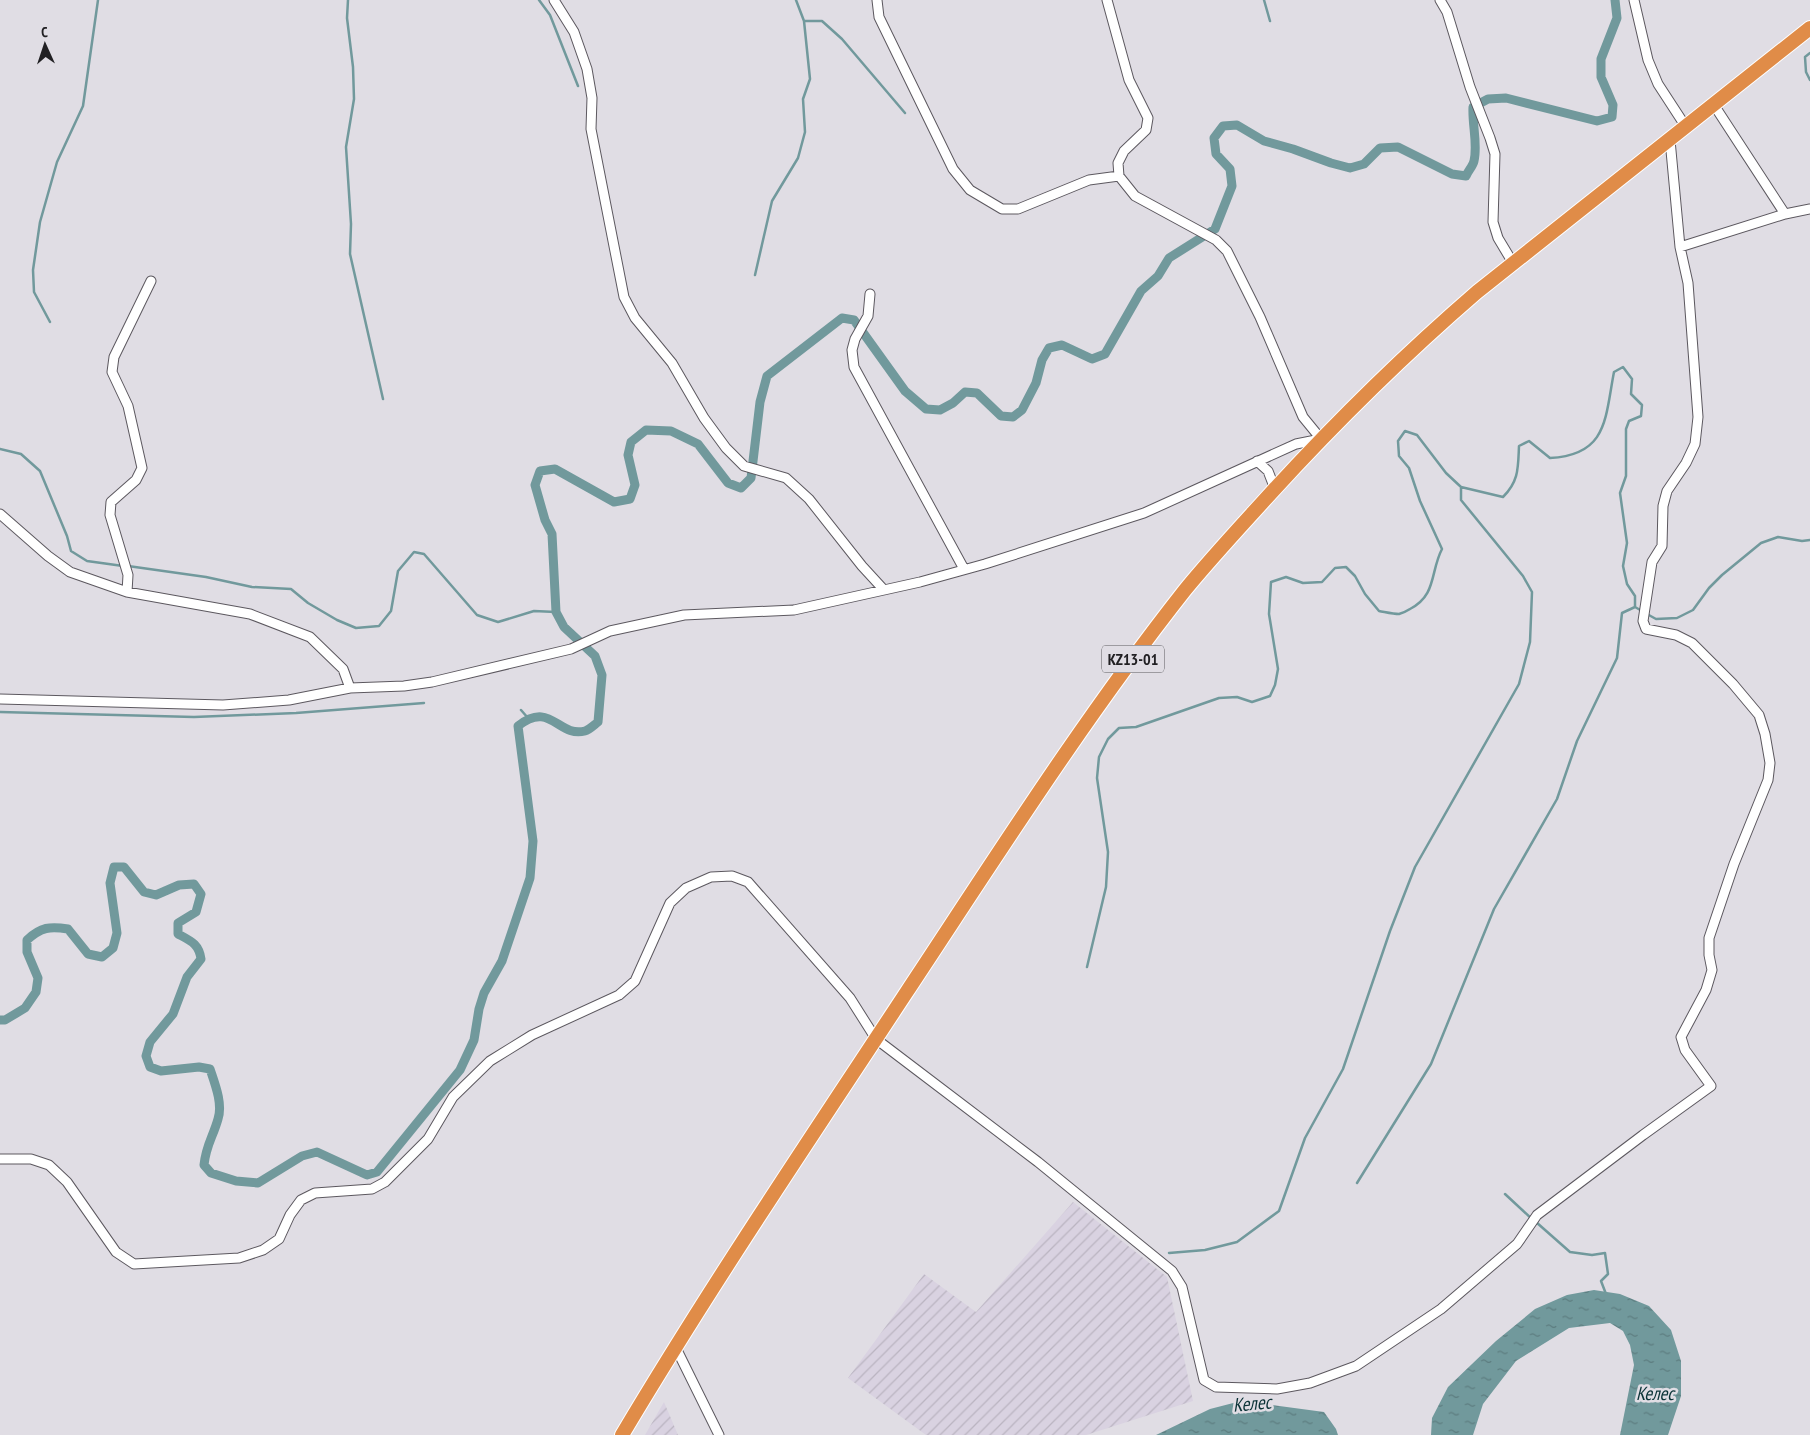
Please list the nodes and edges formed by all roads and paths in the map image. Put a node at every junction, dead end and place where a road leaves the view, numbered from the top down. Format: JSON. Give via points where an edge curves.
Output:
{"nodes":[{"id":1,"x":554,"y":0,"type":"edge"},
{"id":2,"x":877,"y":0,"type":"edge"},
{"id":3,"x":1107,"y":0,"type":"edge"},
{"id":4,"x":1440,"y":0,"type":"edge"},
{"id":5,"x":1634,"y":0,"type":"edge"},
{"id":6,"x":1810,"y":28,"type":"edge"},
{"id":7,"x":1714,"y":105,"type":"junction"},
{"id":8,"x":1686,"y":127,"type":"junction"},
{"id":9,"x":1670,"y":140,"type":"junction"},
{"id":10,"x":1119,"y":176,"type":"junction"},
{"id":11,"x":1810,"y":209,"type":"edge"},
{"id":12,"x":1785,"y":214,"type":"junction"},
{"id":13,"x":1680,"y":247,"type":"junction"},
{"id":14,"x":1513,"y":263,"type":"junction"},
{"id":15,"x":151,"y":281,"type":"dead end"},
{"id":16,"x":870,"y":294,"type":"dead end"},
{"id":17,"x":1321,"y":439,"type":"junction"},
{"id":18,"x":1257,"y":461,"type":"junction"},
{"id":19,"x":1275,"y":488,"type":"junction"},
{"id":20,"x":0,"y":514,"type":"edge"},
{"id":21,"x":964,"y":570,"type":"junction"},
{"id":22,"x":884,"y":590,"type":"junction"},
{"id":23,"x":127,"y":592,"type":"junction"},
{"id":24,"x":350,"y":688,"type":"junction"},
{"id":25,"x":0,"y":699,"type":"edge"},
{"id":26,"x":876,"y":1039,"type":"junction"},
{"id":27,"x":0,"y":1159,"type":"edge"},
{"id":28,"x":675,"y":1346,"type":"junction"},
{"id":29,"x":622,"y":1435,"type":"edge"},
{"id":30,"x":719,"y":1435,"type":"edge"}],
"edges":[{"from":1,"to":22,"type":"street","via":[[574,32],[587,70],[592,98],[591,130],[624,298],[635,318],[672,363],[726,448],[744,466],[786,478],[792,483]]},
{"from":2,"to":10,"type":"street","via":[[878,17],[953,169],[970,190],[1002,209],[1018,209],[1089,180]]},
{"from":3,"to":10,"type":"street","via":[[1129,80],[1148,118],[1146,130],[1124,151],[1118,163]]},
{"from":4,"to":14,"type":"street","via":[[1493,146],[1493,222],[1498,238]]},
{"from":5,"to":8,"type":"street","via":[[1648,60],[1658,84]]},
{"from":6,"to":7,"type":"highway","number":"KZ13-01"},
{"from":7,"to":8,"type":"highway","number":"KZ13-01"},
{"from":7,"to":12,"type":"street"},
{"from":8,"to":9,"type":"highway","number":"KZ13-01"},
{"from":9,"to":13,"type":"street"},
{"from":9,"to":14,"type":"highway","number":"KZ13-01"},
{"from":10,"to":17,"type":"street","via":[[1135,196],[1216,240],[1227,251],[1260,316],[1304,417]]},
{"from":11,"to":12,"type":"street"},
{"from":12,"to":13,"type":"street"},
{"from":13,"to":26,"type":"street","via":[[1688,283],[1698,417],[1695,444],[1667,492],[1663,506],[1662,546],[1652,562],[1643,621],[1646,629],[1676,635],[1692,643],[1733,684],[1759,715],[1770,763],[1768,780],[1709,938],[1712,970],[1706,990],[1681,1037],[1685,1050],[1711,1086],[1537,1215],[1517,1244],[1441,1309],[1356,1366],[1310,1384],[1277,1389],[1216,1388],[1204,1380],[1182,1287],[1172,1271],[1038,1162]]},
{"from":14,"to":17,"type":"highway","number":"KZ13-01","via":[[1434,330]]},
{"from":15,"to":23,"type":"street","via":[[114,358],[112,372],[128,406],[142,468],[136,480],[111,502],[110,515],[128,575]]},
{"from":16,"to":21,"type":"street","via":[[868,316],[852,350],[854,367]]},
{"from":17,"to":18,"type":"street","via":[[1296,444]]},
{"from":17,"to":19,"type":"highway","number":"KZ13-01"},
{"from":18,"to":19,"type":"street","via":[[1268,471]]},
{"from":18,"to":21,"type":"street","via":[[1144,513]]},
{"from":19,"to":26,"type":"highway","number":"KZ13-01","via":[[1188,587],[1118,678]]},
{"from":20,"to":23,"type":"street","via":[[70,572]]},
{"from":21,"to":22,"type":"street"},
{"from":22,"to":24,"type":"street","via":[[794,610],[684,616],[610,631],[570,648],[432,682]]},
{"from":23,"to":24,"type":"street","via":[[250,614],[310,637],[343,669]]},
{"from":24,"to":25,"type":"street","via":[[289,700],[223,705]]},
{"from":26,"to":27,"type":"street","via":[[850,998],[748,882],[732,876],[711,877],[686,888],[670,904],[635,981],[619,995],[532,1035],[490,1061],[453,1097],[428,1139],[385,1182],[372,1189],[315,1193],[301,1200],[279,1239],[263,1250],[239,1258],[134,1264],[116,1252],[67,1182],[49,1165],[32,1159]]},
{"from":26,"to":28,"type":"highway","number":"KZ13-01"},
{"from":28,"to":29,"type":"highway","number":"KZ13-01"},
{"from":28,"to":30,"type":"street"}]}
